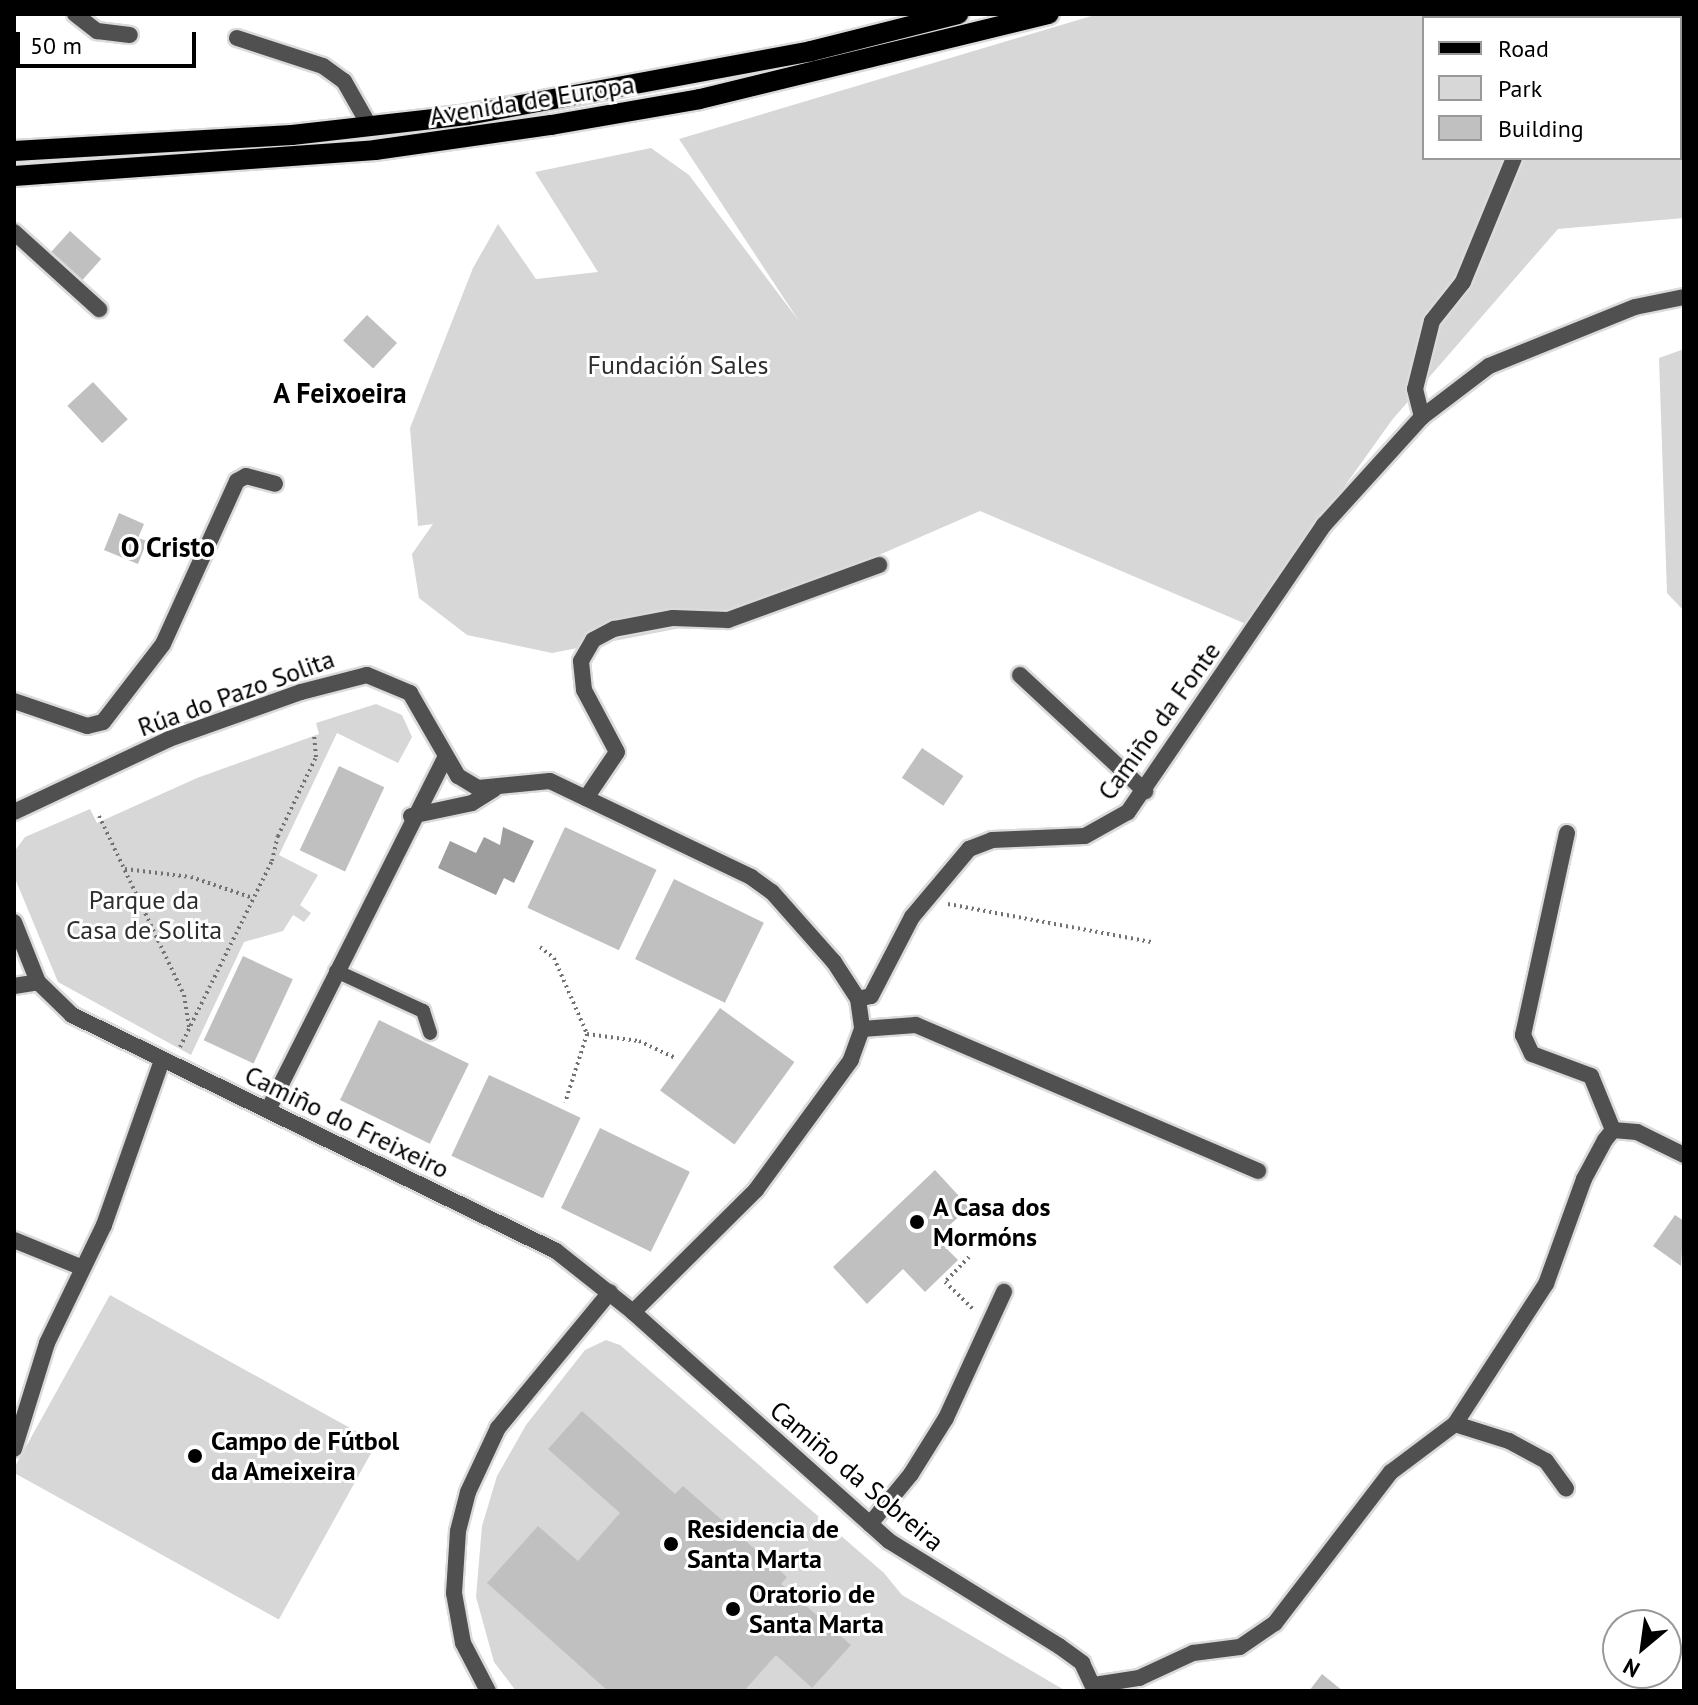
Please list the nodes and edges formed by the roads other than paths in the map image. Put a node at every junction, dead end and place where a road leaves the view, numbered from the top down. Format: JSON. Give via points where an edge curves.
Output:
{"nodes":[{"id":1,"x":75,"y":14,"type":"edge"},
{"id":2,"x":958,"y":14,"type":"edge"},
{"id":3,"x":1049,"y":14,"type":"edge"},
{"id":4,"x":130,"y":35,"type":"dead end"},
{"id":5,"x":237,"y":38,"type":"dead end"},
{"id":6,"x":369,"y":125,"type":"junction"},
{"id":7,"x":14,"y":151,"type":"edge"},
{"id":8,"x":1513,"y":160,"type":"edge"},
{"id":9,"x":14,"y":176,"type":"edge"},
{"id":10,"x":14,"y":232,"type":"edge"},
{"id":11,"x":1684,"y":297,"type":"edge"},
{"id":12,"x":99,"y":309,"type":"dead end"},
{"id":13,"x":1422,"y":417,"type":"junction"},
{"id":14,"x":275,"y":484,"type":"dead end"},
{"id":15,"x":879,"y":565,"type":"dead end"},
{"id":16,"x":1020,"y":675,"type":"dead end"},
{"id":17,"x":14,"y":701,"type":"edge"},
{"id":18,"x":445,"y":758,"type":"junction"},
{"id":19,"x":494,"y":789,"type":"junction"},
{"id":20,"x":1145,"y":791,"type":"junction"},
{"id":21,"x":586,"y":798,"type":"junction"},
{"id":22,"x":14,"y":812,"type":"edge"},
{"id":23,"x":411,"y":816,"type":"junction"},
{"id":24,"x":1567,"y":833,"type":"dead end"},
{"id":25,"x":14,"y":922,"type":"edge"},
{"id":26,"x":336,"y":971,"type":"junction"},
{"id":27,"x":38,"y":982,"type":"junction"},
{"id":28,"x":14,"y":986,"type":"edge"},
{"id":29,"x":858,"y":999,"type":"junction"},
{"id":30,"x":862,"y":1029,"type":"junction"},
{"id":31,"x":430,"y":1033,"type":"dead end"},
{"id":32,"x":162,"y":1060,"type":"junction"},
{"id":33,"x":268,"y":1110,"type":"junction"},
{"id":34,"x":1613,"y":1130,"type":"junction"},
{"id":35,"x":1684,"y":1155,"type":"edge"},
{"id":36,"x":1258,"y":1171,"type":"dead end"},
{"id":37,"x":14,"y":1240,"type":"edge"},
{"id":38,"x":83,"y":1268,"type":"junction"},
{"id":39,"x":610,"y":1292,"type":"junction"},
{"id":40,"x":1004,"y":1292,"type":"dead end"},
{"id":41,"x":633,"y":1312,"type":"junction"},
{"id":42,"x":22,"y":1396,"type":"edge"},
{"id":43,"x":1455,"y":1424,"type":"junction"},
{"id":44,"x":14,"y":1449,"type":"edge"},
{"id":45,"x":1566,"y":1489,"type":"dead end"},
{"id":46,"x":870,"y":1524,"type":"junction"},
{"id":47,"x":1094,"y":1688,"type":"edge"},
{"id":48,"x":488,"y":1691,"type":"edge"}],
"edges":[{"from":1,"to":4,"type":"street","via":[[97,31]]},
{"from":2,"to":6,"type":"main road","name":"Avenida de Europa","via":[[682,77],[467,115]]},
{"from":3,"to":9,"type":"main road","name":"Avenida de Europa","via":[[700,99],[551,125],[375,150]]},
{"from":5,"to":6,"type":"street","via":[[323,66],[344,81]]},
{"from":6,"to":7,"type":"main road","name":"Avenida de Europa","via":[[292,135]]},
{"from":8,"to":13,"type":"street","via":[[1463,282],[1432,321],[1415,389]]},
{"from":10,"to":12,"type":"street"},
{"from":11,"to":13,"type":"street","name":"Camiño da Fonte","via":[[1635,307],[1489,366]]},
{"from":13,"to":20,"type":"street","name":"Camiño da Fonte","via":[[1324,525]]},
{"from":14,"to":17,"type":"street","via":[[246,476],[237,481],[163,644],[103,722],[87,726]]},
{"from":15,"to":21,"type":"street","via":[[728,620],[673,618],[614,629],[593,640],[581,661],[584,690],[617,752]]},
{"from":16,"to":20,"type":"street"},
{"from":18,"to":19,"type":"street","name":"Rúa do Pazo Solita","via":[[458,776]]},
{"from":18,"to":22,"type":"street","name":"Rúa do Pazo Solita","via":[[410,693],[382,678],[351,677],[169,739]]},
{"from":18,"to":23,"type":"street"},
{"from":19,"to":21,"type":"street","via":[[550,781]]},
{"from":19,"to":23,"type":"street","via":[[472,803]]},
{"from":20,"to":29,"type":"street","name":"Camiño da Fonte","via":[[1111,825],[1085,836],[992,840],[969,849],[926,899],[871,996]]},
{"from":21,"to":29,"type":"street","via":[[772,892],[834,962]]},
{"from":23,"to":26,"type":"street"},
{"from":24,"to":34,"type":"street","via":[[1523,1035],[1532,1054],[1591,1076]]},
{"from":25,"to":27,"type":"street","name":"Camiño do Freixeiro"},
{"from":26,"to":31,"type":"lane","via":[[423,1011]]},
{"from":26,"to":33,"type":"street"},
{"from":27,"to":28,"type":"street"},
{"from":27,"to":32,"type":"street","name":"Camiño do Freixeiro","via":[[72,1015]]},
{"from":29,"to":30,"type":"street"},
{"from":30,"to":36,"type":"street","via":[[916,1025]]},
{"from":30,"to":41,"type":"street","via":[[851,1060],[756,1190]]},
{"from":32,"to":33,"type":"street","name":"Camiño do Freixeiro"},
{"from":32,"to":38,"type":"street","via":[[104,1225]]},
{"from":33,"to":39,"type":"street","name":"Camiño do Freixeiro","via":[[556,1251]]},
{"from":34,"to":35,"type":"street","via":[[1637,1132]]},
{"from":34,"to":43,"type":"street","via":[[1584,1179],[1546,1284]]},
{"from":37,"to":38,"type":"street"},
{"from":38,"to":42,"type":"street"},
{"from":39,"to":41,"type":"street","name":"Camiño do Freixeiro"},
{"from":39,"to":48,"type":"street","via":[[498,1428],[468,1492],[458,1531],[454,1593],[463,1643]]},
{"from":40,"to":46,"type":"street","via":[[946,1418],[911,1474]]},
{"from":41,"to":46,"type":"street","name":"Camiño da Sobreira"},
{"from":42,"to":44,"type":"street"},
{"from":43,"to":45,"type":"street","via":[[1509,1441],[1546,1461]]},
{"from":43,"to":47,"type":"street","via":[[1391,1472],[1275,1623],[1240,1647],[1193,1653],[1139,1678]]},
{"from":46,"to":47,"type":"street","name":"Camiño da Sobreira","via":[[928,1570],[1059,1646],[1082,1663]]}]}
